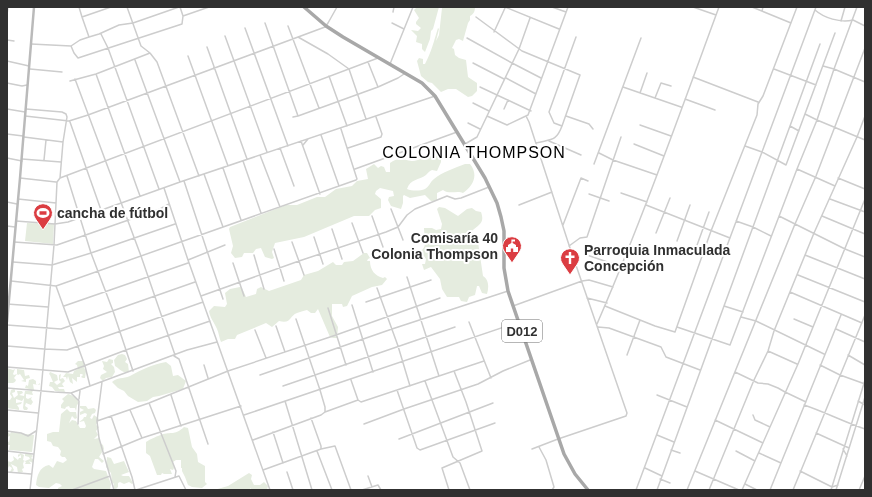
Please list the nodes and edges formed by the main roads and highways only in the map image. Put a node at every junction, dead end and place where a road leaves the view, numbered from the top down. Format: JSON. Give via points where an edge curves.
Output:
{"nodes":[{"id":1,"x":34,"y":7,"type":"edge"},
{"id":2,"x":304,"y":7,"type":"edge"},
{"id":3,"x":8,"y":304,"type":"edge"},
{"id":4,"x":7,"y":323,"type":"edge"},
{"id":5,"x":588,"y":490,"type":"edge"}],
"edges":[{"from":1,"to":3,"type":"main road"},
{"from":2,"to":5,"type":"main road","number":"D012","via":[[343,37],[422,83],[435,96],[489,186],[497,203],[504,231],[504,268],[508,291],[568,464]]},
{"from":3,"to":4,"type":"main road"}]}
